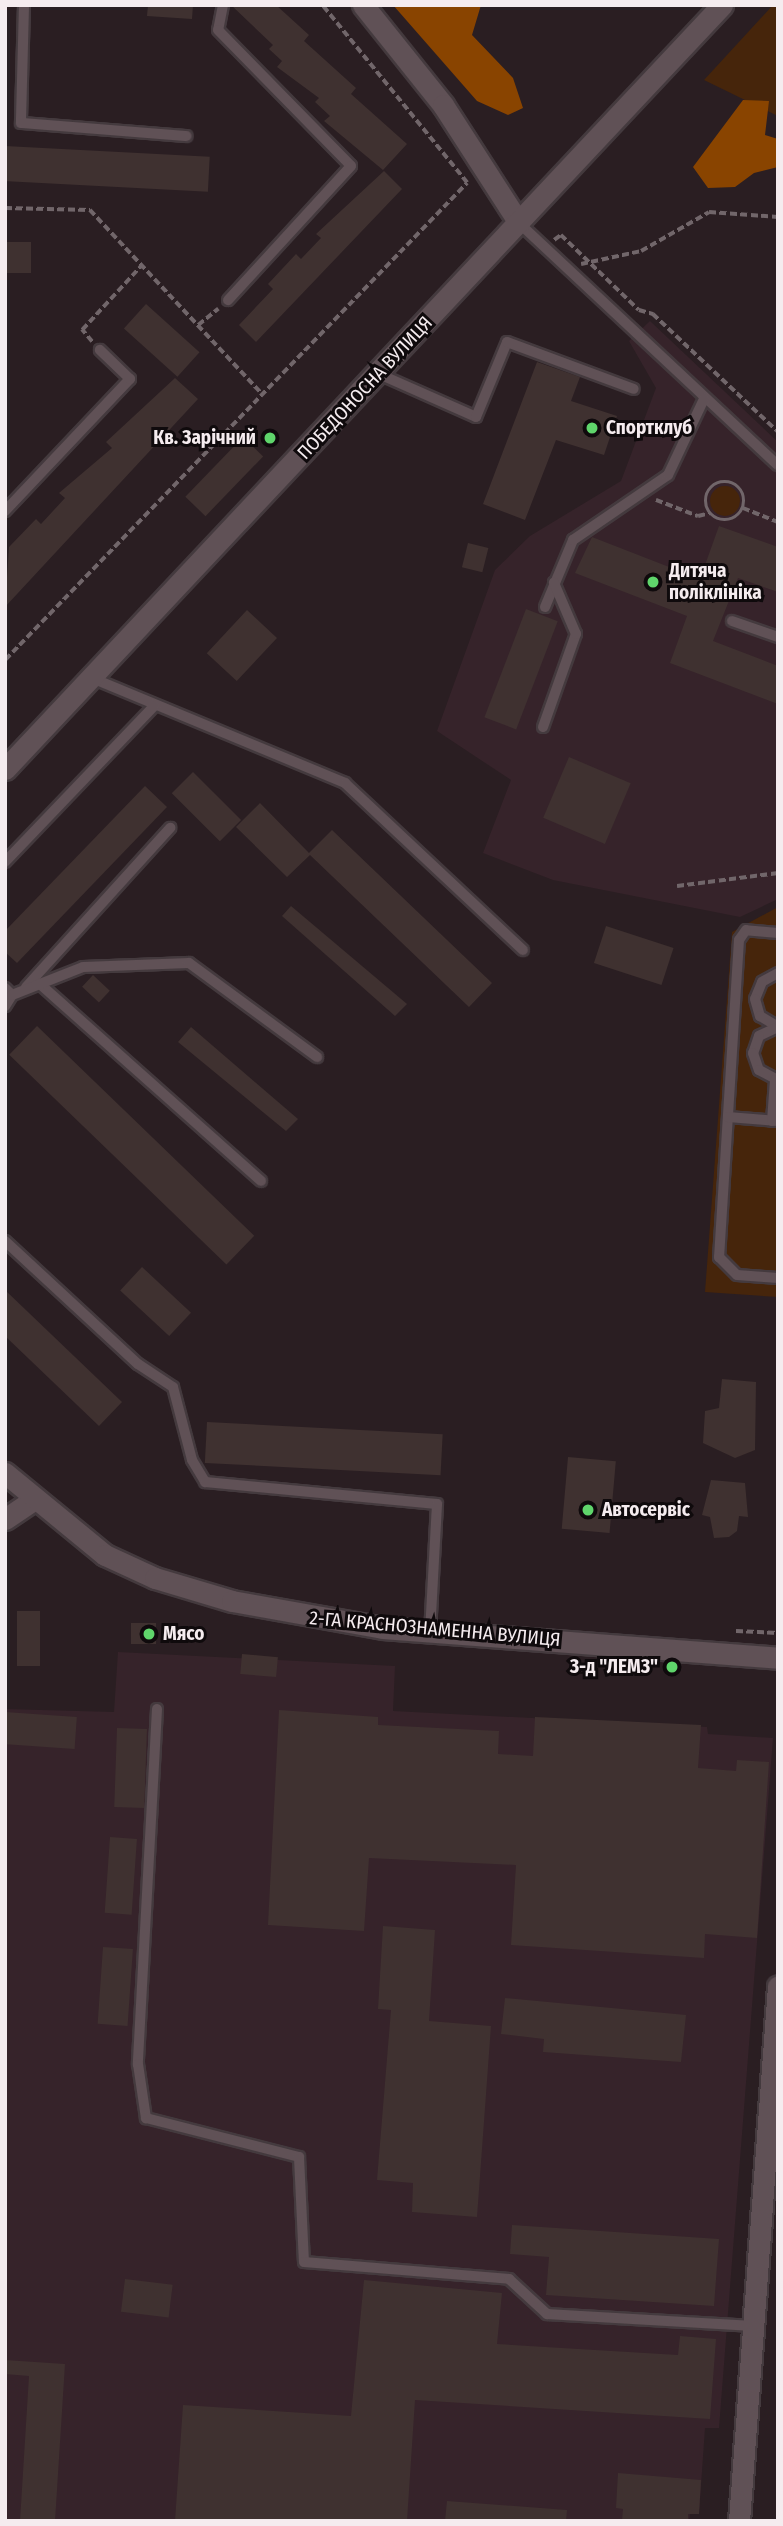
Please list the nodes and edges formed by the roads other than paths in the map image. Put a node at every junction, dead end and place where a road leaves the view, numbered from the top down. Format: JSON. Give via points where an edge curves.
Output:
{"nodes":[{"id":1,"x":24,"y":5,"type":"edge"},
{"id":2,"x":223,"y":5,"type":"edge"},
{"id":3,"x":363,"y":5,"type":"edge"},
{"id":4,"x":722,"y":5,"type":"edge"},
{"id":5,"x":186,"y":135,"type":"dead end"},
{"id":6,"x":519,"y":223,"type":"junction"},
{"id":7,"x":228,"y":300,"type":"road end"},
{"id":8,"x":100,"y":350,"type":"road end"},
{"id":9,"x":379,"y":374,"type":"junction"},
{"id":10,"x":634,"y":389,"type":"dead end"},
{"id":11,"x":704,"y":399,"type":"junction"},
{"id":12,"x":778,"y":465,"type":"edge"},
{"id":13,"x":5,"y":511,"type":"edge"},
{"id":14,"x":554,"y":583,"type":"junction"},
{"id":15,"x":545,"y":607,"type":"dead end"},
{"id":16,"x":732,"y":621,"type":"dead end"},
{"id":17,"x":778,"y":637,"type":"edge"},
{"id":18,"x":92,"y":678,"type":"junction"},
{"id":19,"x":154,"y":706,"type":"junction"},
{"id":20,"x":543,"y":727,"type":"dead end"},
{"id":21,"x":5,"y":769,"type":"edge"},
{"id":22,"x":170,"y":828,"type":"dead end"},
{"id":23,"x":5,"y":862,"type":"edge"},
{"id":24,"x":778,"y":933,"type":"edge"},
{"id":25,"x":523,"y":950,"type":"dead end"},
{"id":26,"x":778,"y":973,"type":"edge"},
{"id":27,"x":40,"y":984,"type":"junction"},
{"id":28,"x":23,"y":990,"type":"junction"},
{"id":29,"x":8,"y":991,"type":"edge"},
{"id":30,"x":5,"y":1006,"type":"edge"},
{"id":31,"x":778,"y":1027,"type":"edge"},
{"id":32,"x":317,"y":1057,"type":"dead end"},
{"id":33,"x":776,"y":1080,"type":"edge"},
{"id":34,"x":728,"y":1117,"type":"junction"},
{"id":35,"x":775,"y":1121,"type":"edge"},
{"id":36,"x":261,"y":1181,"type":"dead end"},
{"id":37,"x":5,"y":1241,"type":"edge"},
{"id":38,"x":778,"y":1278,"type":"edge"},
{"id":39,"x":5,"y":1474,"type":"edge"},
{"id":40,"x":33,"y":1500,"type":"junction"},
{"id":41,"x":5,"y":1520,"type":"edge"},
{"id":42,"x":430,"y":1632,"type":"junction"},
{"id":43,"x":778,"y":1658,"type":"edge"},
{"id":44,"x":157,"y":1709,"type":"dead end"},
{"id":45,"x":778,"y":1986,"type":"edge"},
{"id":46,"x":770,"y":2198,"type":"edge"},
{"id":47,"x":753,"y":2326,"type":"junction"},
{"id":48,"x":739,"y":2521,"type":"edge"}],
"edges":[{"from":1,"to":5,"type":"lane","via":[[21,123]]},
{"from":2,"to":7,"type":"lane","via":[[218,30],[351,166]]},
{"from":3,"to":6,"type":"street","via":[[443,105]]},
{"from":4,"to":6,"type":"street","name":"ПОБЕДОНОСНА ВУЛИЦЯ"},
{"from":6,"to":9,"type":"street","name":"ПОБЕДОНОСНА ВУЛИЦЯ"},
{"from":6,"to":11,"type":"lane"},
{"from":8,"to":13,"type":"lane","via":[[130,379]]},
{"from":9,"to":10,"type":"lane","via":[[476,417],[507,342]]},
{"from":9,"to":18,"type":"street","name":"ПОБЕДОНОСНА ВУЛИЦЯ"},
{"from":11,"to":12,"type":"lane"},
{"from":11,"to":14,"type":"lane","via":[[668,475],[573,540]]},
{"from":14,"to":15,"type":"lane"},
{"from":14,"to":20,"type":"lane","via":[[576,634]]},
{"from":16,"to":17,"type":"lane"},
{"from":18,"to":19,"type":"lane"},
{"from":18,"to":21,"type":"street","name":"ПОБЕДОНОСНА ВУЛИЦЯ"},
{"from":19,"to":23,"type":"lane"},
{"from":19,"to":25,"type":"lane","via":[[345,783]]},
{"from":22,"to":28,"type":"lane"},
{"from":24,"to":34,"type":"lane","via":[[746,930],[739,940]]},
{"from":26,"to":31,"type":"lane","via":[[762,982],[755,999],[760,1016]]},
{"from":27,"to":28,"type":"lane"},
{"from":27,"to":32,"type":"lane","via":[[83,967],[189,963]]},
{"from":27,"to":36,"type":"lane"},
{"from":28,"to":29,"type":"lane"},
{"from":29,"to":30,"type":"lane"},
{"from":31,"to":33,"type":"lane","via":[[759,1036],[753,1053],[759,1070]]},
{"from":33,"to":35,"type":"lane"},
{"from":34,"to":35,"type":"lane"},
{"from":34,"to":38,"type":"lane","via":[[719,1257],[737,1275]]},
{"from":37,"to":42,"type":"lane","via":[[138,1364],[173,1387],[191,1460],[205,1482],[437,1504]]},
{"from":39,"to":40,"type":"street","name":"2-ГА КРАСНОЗНАМЕННА ВУЛИЦЯ"},
{"from":40,"to":41,"type":"street"},
{"from":40,"to":42,"type":"street","name":"2-ГА КРАСНОЗНАМЕННА ВУЛИЦЯ","via":[[105,1555],[155,1578],[302,1617]]},
{"from":42,"to":43,"type":"street","name":"2-ГА КРАСНОЗНАМЕННА ВУЛИЦЯ"},
{"from":44,"to":47,"type":"lane","via":[[138,2064],[146,2118],[299,2157],[304,2262],[509,2279],[547,2314]]},
{"from":45,"to":46,"type":"street"},
{"from":46,"to":47,"type":"street"},
{"from":47,"to":48,"type":"street"}]}
